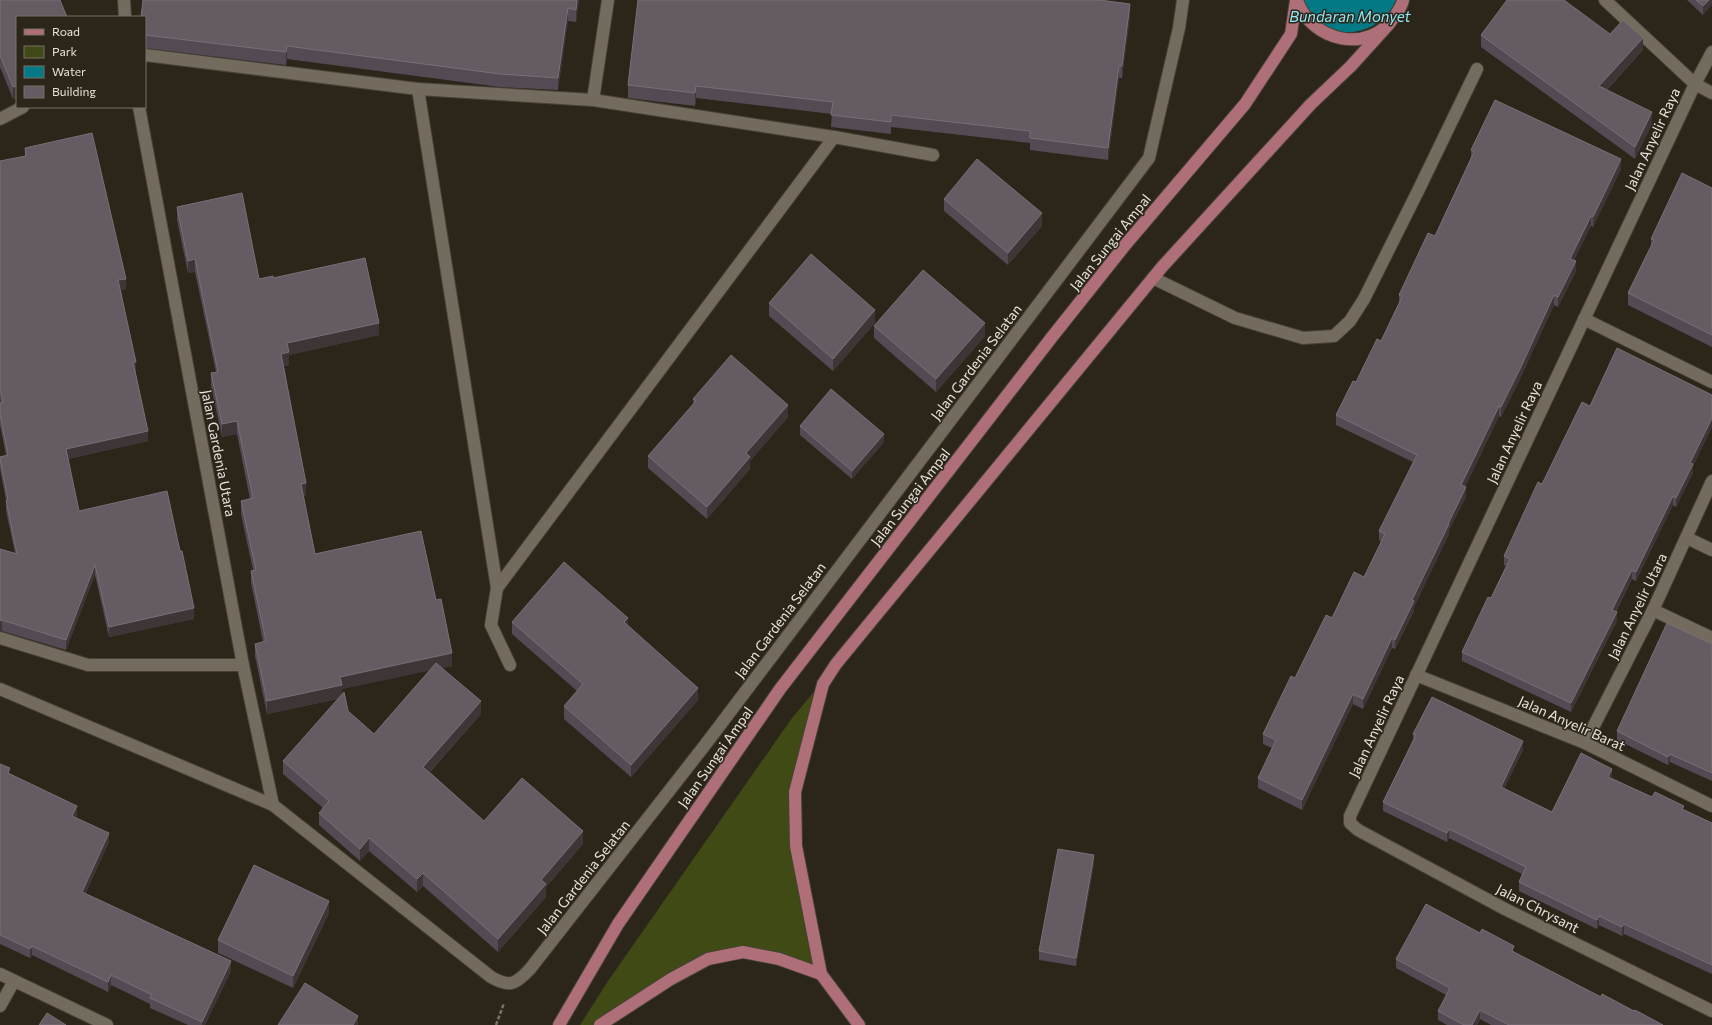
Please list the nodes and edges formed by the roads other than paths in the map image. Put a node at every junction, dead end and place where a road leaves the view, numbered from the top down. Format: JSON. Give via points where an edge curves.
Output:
{"nodes":[{"id":1,"x":124,"y":0,"type":"edge"},
{"id":2,"x":608,"y":0,"type":"edge"},
{"id":3,"x":1183,"y":0,"type":"edge"},
{"id":4,"x":1296,"y":0,"type":"edge"},
{"id":5,"x":1403,"y":0,"type":"edge"},
{"id":6,"x":1605,"y":0,"type":"edge"},
{"id":7,"x":125,"y":16,"type":"edge"},
{"id":8,"x":1389,"y":24,"type":"junction"},
{"id":9,"x":1712,"y":52,"type":"edge"},
{"id":10,"x":146,"y":55,"type":"edge"},
{"id":11,"x":1477,"y":69,"type":"dead end"},
{"id":12,"x":1695,"y":84,"type":"junction"},
{"id":13,"x":418,"y":89,"type":"junction"},
{"id":14,"x":1712,"y":93,"type":"edge"},
{"id":15,"x":593,"y":100,"type":"junction"},
{"id":16,"x":21,"y":108,"type":"edge"},
{"id":17,"x":139,"y":108,"type":"edge"},
{"id":18,"x":0,"y":119,"type":"edge"},
{"id":19,"x":834,"y":137,"type":"junction"},
{"id":20,"x":933,"y":155,"type":"dead end"},
{"id":21,"x":1153,"y":278,"type":"junction"},
{"id":22,"x":1584,"y":319,"type":"junction"},
{"id":23,"x":1712,"y":382,"type":"edge"},
{"id":24,"x":1712,"y":481,"type":"edge"},
{"id":25,"x":1687,"y":538,"type":"junction"},
{"id":26,"x":1712,"y":550,"type":"edge"},
{"id":27,"x":496,"y":588,"type":"junction"},
{"id":28,"x":1653,"y":610,"type":"junction"},
{"id":29,"x":0,"y":638,"type":"edge"},
{"id":30,"x":1712,"y":638,"type":"edge"},
{"id":31,"x":243,"y":665,"type":"junction"},
{"id":32,"x":510,"y":665,"type":"dead end"},
{"id":33,"x":1416,"y":675,"type":"junction"},
{"id":34,"x":0,"y":689,"type":"edge"},
{"id":35,"x":1585,"y":743,"type":"junction"},
{"id":36,"x":273,"y":805,"type":"junction"},
{"id":37,"x":1712,"y":806,"type":"edge"},
{"id":38,"x":1353,"y":827,"type":"joint"},
{"id":39,"x":0,"y":974,"type":"edge"},
{"id":40,"x":821,"y":974,"type":"junction"},
{"id":41,"x":14,"y":981,"type":"junction"},
{"id":42,"x":0,"y":1006,"type":"edge"},
{"id":43,"x":1712,"y":1010,"type":"edge"},
{"id":44,"x":107,"y":1025,"type":"edge"},
{"id":45,"x":559,"y":1025,"type":"edge"},
{"id":46,"x":600,"y":1025,"type":"edge"},
{"id":47,"x":858,"y":1025,"type":"edge"}],
"edges":[{"from":1,"to":7,"type":"street"},
{"from":2,"to":15,"type":"street"},
{"from":3,"to":36,"type":"street","name":"Jalan Gardenia Selatan","via":[[1149,158],[705,745],[520,979],[510,984],[491,977]]},
{"from":4,"to":8,"type":"main road","via":[[1310,23],[1329,35],[1350,40],[1371,36]]},
{"from":4,"to":45,"type":"main road","name":"Jalan Sungai Ampal","via":[[1291,34],[1245,104],[1056,331],[780,689],[618,924]]},
{"from":5,"to":8,"type":"main road"},
{"from":6,"to":12,"type":"street"},
{"from":8,"to":21,"type":"main road","via":[[1311,104]]},
{"from":9,"to":12,"type":"street","name":"Jalan Anyelir Raya"},
{"from":10,"to":13,"type":"street"},
{"from":11,"to":21,"type":"street","via":[[1364,299],[1350,321],[1334,336],[1303,338],[1234,318]]},
{"from":12,"to":14,"type":"street"},
{"from":12,"to":22,"type":"street","name":"Jalan Anyelir Raya"},
{"from":13,"to":15,"type":"street"},
{"from":13,"to":27,"type":"street"},
{"from":15,"to":19,"type":"street"},
{"from":16,"to":18,"type":"street"},
{"from":17,"to":31,"type":"street","name":"Jalan Gardenia Utara"},
{"from":19,"to":20,"type":"street"},
{"from":19,"to":27,"type":"street"},
{"from":21,"to":40,"type":"main road","via":[[836,664],[823,684],[795,792],[796,846]]},
{"from":22,"to":23,"type":"street"},
{"from":22,"to":33,"type":"street","name":"Jalan Anyelir Raya"},
{"from":24,"to":25,"type":"street","name":"Jalan Anyelir Utara"},
{"from":25,"to":26,"type":"street"},
{"from":25,"to":28,"type":"street","name":"Jalan Anyelir Utara"},
{"from":27,"to":32,"type":"street","via":[[492,625]]},
{"from":28,"to":30,"type":"street"},
{"from":28,"to":35,"type":"street","name":"Jalan Anyelir Utara"},
{"from":29,"to":31,"type":"street","via":[[88,665]]},
{"from":31,"to":36,"type":"street","name":"Jalan Gardenia Utara"},
{"from":33,"to":35,"type":"street","name":"Jalan Anyelir Barat"},
{"from":33,"to":38,"type":"street","name":"Jalan Anyelir Raya","via":[[1350,816]]},
{"from":34,"to":36,"type":"street","name":"Jalan Gardenia Selatan"},
{"from":35,"to":37,"type":"street","name":"Jalan Anyelir Barat"},
{"from":38,"to":43,"type":"street","name":"Jalan Chrysant","via":[[1503,908]]},
{"from":39,"to":41,"type":"street"},
{"from":40,"to":46,"type":"main road","via":[[779,959],[743,952],[708,960],[671,979]]},
{"from":40,"to":47,"type":"main road"},
{"from":41,"to":42,"type":"street"},
{"from":41,"to":44,"type":"street"}]}
